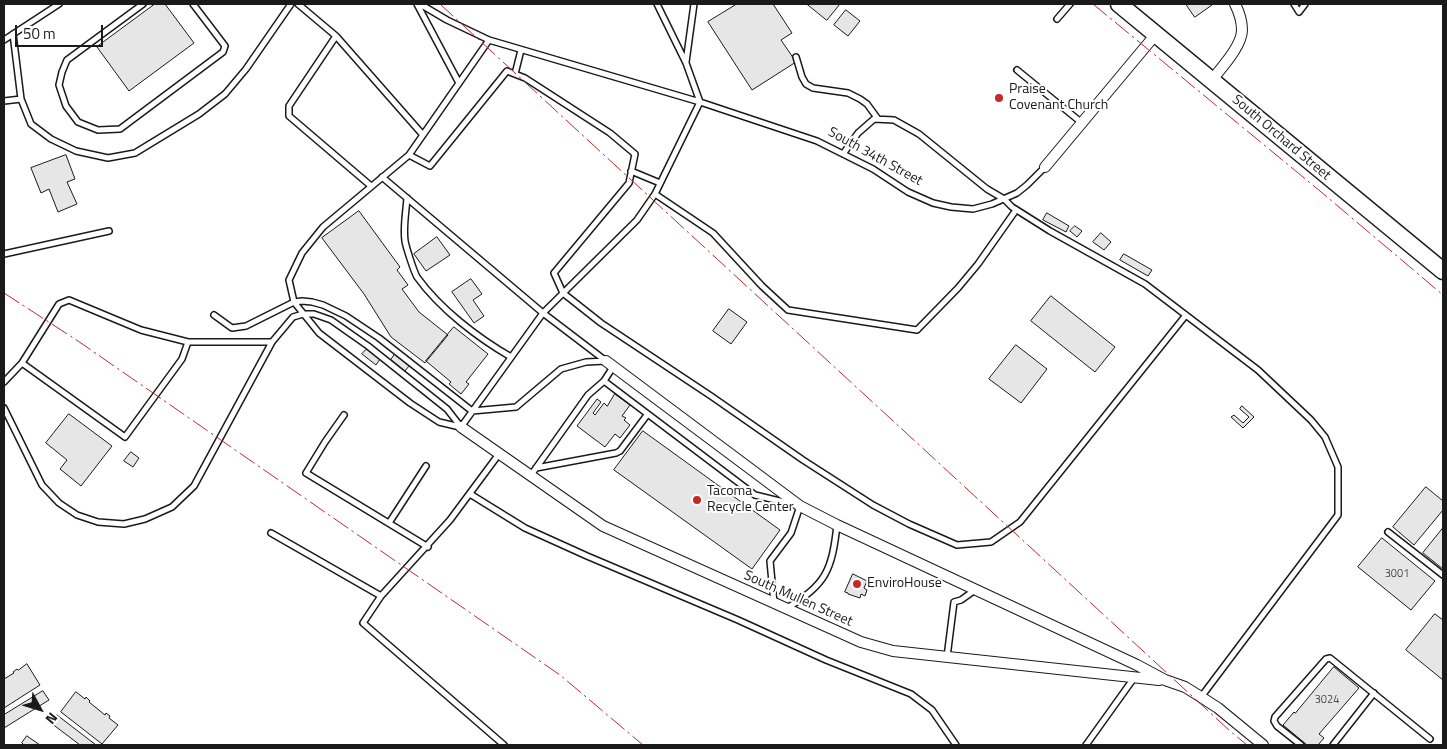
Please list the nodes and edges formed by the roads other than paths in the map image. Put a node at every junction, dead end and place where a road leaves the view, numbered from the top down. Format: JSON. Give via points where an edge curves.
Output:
{"nodes":[{"id":1,"x":59,"y":4,"type":"edge"},
{"id":2,"x":143,"y":4,"type":"edge"},
{"id":3,"x":193,"y":4,"type":"edge"},
{"id":4,"x":291,"y":4,"type":"edge"},
{"id":5,"x":298,"y":4,"type":"edge"},
{"id":6,"x":419,"y":4,"type":"edge"},
{"id":7,"x":657,"y":4,"type":"edge"},
{"id":8,"x":694,"y":4,"type":"edge"},
{"id":9,"x":1070,"y":4,"type":"edge"},
{"id":10,"x":1119,"y":4,"type":"edge"},
{"id":11,"x":1235,"y":4,"type":"edge"},
{"id":12,"x":1294,"y":4,"type":"edge"},
{"id":13,"x":1305,"y":4,"type":"edge"},
{"id":14,"x":1057,"y":19,"type":"dead end"},
{"id":15,"x":13,"y":34,"type":"junction"},
{"id":16,"x":1156,"y":34,"type":"junction"},
{"id":17,"x":336,"y":36,"type":"junction"},
{"id":18,"x":4,"y":40,"type":"edge"},
{"id":19,"x":489,"y":40,"type":"junction"},
{"id":20,"x":521,"y":50,"type":"junction"},
{"id":21,"x":796,"y":57,"type":"dead end"},
{"id":22,"x":686,"y":63,"type":"junction"},
{"id":23,"x":1017,"y":70,"type":"dead end"},
{"id":24,"x":515,"y":74,"type":"junction"},
{"id":25,"x":1212,"y":80,"type":"junction"},
{"id":26,"x":459,"y":83,"type":"junction"},
{"id":27,"x":22,"y":99,"type":"junction"},
{"id":28,"x":4,"y":101,"type":"edge"},
{"id":29,"x":700,"y":102,"type":"junction"},
{"id":30,"x":878,"y":119,"type":"junction"},
{"id":31,"x":1082,"y":123,"type":"junction"},
{"id":32,"x":423,"y":135,"type":"junction"},
{"id":33,"x":843,"y":154,"type":"junction"},
{"id":34,"x":409,"y":155,"type":"junction"},
{"id":35,"x":1045,"y":167,"type":"joint"},
{"id":36,"x":632,"y":171,"type":"junction"},
{"id":37,"x":382,"y":178,"type":"junction"},
{"id":38,"x":660,"y":184,"type":"junction"},
{"id":39,"x":371,"y":186,"type":"junction"},
{"id":40,"x":655,"y":194,"type":"junction"},
{"id":41,"x":407,"y":198,"type":"junction"},
{"id":42,"x":1004,"y":199,"type":"junction"},
{"id":43,"x":1016,"y":210,"type":"junction"},
{"id":44,"x":109,"y":231,"type":"dead end"},
{"id":45,"x":4,"y":254,"type":"edge"},
{"id":46,"x":1443,"y":271,"type":"edge"},
{"id":47,"x":563,"y":293,"type":"junction"},
{"id":48,"x":294,"y":302,"type":"junction"},
{"id":49,"x":543,"y":313,"type":"junction"},
{"id":50,"x":303,"y":314,"type":"junction"},
{"id":51,"x":214,"y":315,"type":"dead end"},
{"id":52,"x":1186,"y":315,"type":"junction"},
{"id":53,"x":188,"y":342,"type":"junction"},
{"id":54,"x":272,"y":342,"type":"junction"},
{"id":55,"x":511,"y":357,"type":"junction"},
{"id":56,"x":22,"y":363,"type":"junction"},
{"id":57,"x":610,"y":364,"type":"junction"},
{"id":58,"x":604,"y":381,"type":"junction"},
{"id":59,"x":4,"y":382,"type":"edge"},
{"id":60,"x":4,"y":408,"type":"edge"},
{"id":61,"x":472,"y":411,"type":"junction"},
{"id":62,"x":344,"y":415,"type":"dead end"},
{"id":63,"x":648,"y":415,"type":"junction"},
{"id":64,"x":461,"y":427,"type":"junction"},
{"id":65,"x":499,"y":454,"type":"junction"},
{"id":66,"x":426,"y":466,"type":"dead end"},
{"id":67,"x":533,"y":472,"type":"junction"},
{"id":68,"x":470,"y":494,"type":"junction"},
{"id":69,"x":800,"y":506,"type":"junction"},
{"id":70,"x":389,"y":523,"type":"junction"},
{"id":71,"x":837,"y":525,"type":"junction"},
{"id":72,"x":1388,"y":532,"type":"dead end"},
{"id":73,"x":271,"y":533,"type":"dead end"},
{"id":74,"x":428,"y":547,"type":"junction"},
{"id":75,"x":1443,"y":575,"type":"edge"},
{"id":76,"x":975,"y":590,"type":"junction"},
{"id":77,"x":381,"y":596,"type":"junction"},
{"id":78,"x":774,"y":603,"type":"junction"},
{"id":79,"x":786,"y":608,"type":"junction"},
{"id":80,"x":947,"y":658,"type":"junction"},
{"id":81,"x":1134,"y":678,"type":"junction"},
{"id":82,"x":1165,"y":680,"type":"junction"},
{"id":83,"x":1374,"y":693,"type":"junction"},
{"id":84,"x":1201,"y":697,"type":"junction"},
{"id":85,"x":1430,"y":740,"type":"dead end"},
{"id":86,"x":504,"y":745,"type":"edge"},
{"id":87,"x":956,"y":745,"type":"edge"},
{"id":88,"x":1086,"y":745,"type":"edge"},
{"id":89,"x":1263,"y":745,"type":"edge"},
{"id":90,"x":1301,"y":745,"type":"edge"},
{"id":91,"x":1334,"y":745,"type":"edge"}],
"edges":[{"from":1,"to":15,"type":"lane"},
{"from":2,"to":3,"type":"lane","via":[[67,60],[59,85],[66,106],[78,122],[98,130],[120,129],[223,52],[225,46]]},
{"from":4,"to":27,"type":"lane","via":[[225,94],[136,153],[108,158],[76,151],[51,139],[31,124]]},
{"from":5,"to":17,"type":"lane"},
{"from":6,"to":19,"type":"lane","name":"South 34th Street"},
{"from":6,"to":26,"type":"lane"},
{"from":7,"to":22,"type":"lane"},
{"from":8,"to":22,"type":"lane"},
{"from":9,"to":14,"type":"lane"},
{"from":10,"to":16,"type":"main road","name":"South Orchard Street"},
{"from":11,"to":25,"type":"street","via":[[1241,20],[1242,37]]},
{"from":12,"to":13,"type":"lane","via":[[1299,12]]},
{"from":15,"to":18,"type":"lane"},
{"from":15,"to":27,"type":"lane"},
{"from":16,"to":25,"type":"main road","name":"South Orchard Street"},
{"from":16,"to":31,"type":"street","name":"South 34th Street"},
{"from":17,"to":32,"type":"lane"},
{"from":17,"to":39,"type":"lane","via":[[289,106],[290,116]]},
{"from":19,"to":20,"type":"lane","name":"South 34th Street"},
{"from":19,"to":26,"type":"lane"},
{"from":20,"to":24,"type":"lane"},
{"from":20,"to":29,"type":"lane","name":"South 34th Street"},
{"from":21,"to":30,"type":"lane","via":[[806,84],[848,93],[867,104]]},
{"from":22,"to":29,"type":"lane"},
{"from":23,"to":31,"type":"lane"},
{"from":24,"to":34,"type":"lane","via":[[507,71],[430,166]]},
{"from":24,"to":36,"type":"lane","via":[[610,133],[635,154]]},
{"from":25,"to":46,"type":"main road","name":"South Orchard Street"},
{"from":26,"to":32,"type":"lane"},
{"from":27,"to":28,"type":"lane"},
{"from":29,"to":33,"type":"lane","name":"South 34th Street","via":[[817,141]]},
{"from":29,"to":38,"type":"lane"},
{"from":30,"to":33,"type":"lane","via":[[858,134]]},
{"from":30,"to":42,"type":"lane","via":[[894,120],[919,134],[986,189]]},
{"from":31,"to":35,"type":"street","name":"South 34th Street"},
{"from":32,"to":34,"type":"lane"},
{"from":33,"to":42,"type":"lane","name":"South 34th Street","via":[[933,203],[973,209]]},
{"from":34,"to":37,"type":"lane"},
{"from":35,"to":42,"type":"lane","name":"South 34th Street","via":[[1028,185]]},
{"from":36,"to":38,"type":"lane"},
{"from":36,"to":47,"type":"lane","via":[[629,183],[554,273]]},
{"from":37,"to":39,"type":"lane"},
{"from":37,"to":41,"type":"lane"},
{"from":38,"to":40,"type":"lane"},
{"from":39,"to":48,"type":"lane","via":[[323,227],[302,253],[288,280]]},
{"from":40,"to":43,"type":"lane","via":[[713,233],[788,310],[917,330],[978,264]]},
{"from":40,"to":47,"type":"lane","via":[[636,220]]},
{"from":41,"to":49,"type":"lane"},
{"from":41,"to":55,"type":"lane","via":[[405,241],[416,276],[471,331]]},
{"from":42,"to":43,"type":"lane"},
{"from":43,"to":52,"type":"lane","via":[[1145,284]]},
{"from":44,"to":45,"type":"lane"},
{"from":47,"to":49,"type":"lane"},
{"from":47,"to":52,"type":"lane","via":[[601,323],[803,460],[909,524],[957,545],[991,542],[1020,522]]},
{"from":48,"to":50,"type":"lane"},
{"from":48,"to":51,"type":"lane","via":[[246,326],[232,328]]},
{"from":48,"to":61,"type":"lane","via":[[318,303],[346,316]]},
{"from":49,"to":55,"type":"lane"},
{"from":49,"to":57,"type":"lane"},
{"from":50,"to":54,"type":"lane","via":[[292,317]]},
{"from":50,"to":64,"type":"lane","via":[[319,333],[410,403],[440,422]]},
{"from":50,"to":64,"type":"lane","via":[[330,320],[353,336],[447,409]]},
{"from":52,"to":84,"type":"lane","via":[[1258,370],[1311,420],[1325,437],[1338,468],[1338,515]]},
{"from":53,"to":54,"type":"lane"},
{"from":53,"to":56,"type":"lane","via":[[141,330],[69,300],[58,304]]},
{"from":53,"to":56,"type":"lane","via":[[182,360],[125,436]]},
{"from":54,"to":60,"type":"lane","via":[[194,486],[172,507],[145,519],[124,524],[98,522],[77,515],[58,503],[42,485]]},
{"from":55,"to":61,"type":"lane"},
{"from":56,"to":59,"type":"lane"},
{"from":57,"to":58,"type":"lane"},
{"from":57,"to":61,"type":"lane","via":[[586,362],[561,369],[516,407]]},
{"from":57,"to":69,"type":"street","name":"South Mullen Street"},
{"from":58,"to":63,"type":"lane"},
{"from":58,"to":67,"type":"lane","via":[[588,395]]},
{"from":61,"to":64,"type":"lane"},
{"from":62,"to":70,"type":"lane","via":[[306,474]]},
{"from":63,"to":67,"type":"lane","via":[[616,453]]},
{"from":63,"to":69,"type":"lane","via":[[755,495]]},
{"from":64,"to":65,"type":"street","name":"South Mullen Street"},
{"from":65,"to":67,"type":"street","name":"South Mullen Street"},
{"from":65,"to":68,"type":"lane"},
{"from":66,"to":70,"type":"lane"},
{"from":67,"to":78,"type":"street","name":"South Mullen Street","via":[[602,526]]},
{"from":68,"to":74,"type":"lane"},
{"from":68,"to":87,"type":"lane","via":[[525,528],[911,694],[932,710]]},
{"from":69,"to":71,"type":"street","name":"South Mullen Street"},
{"from":69,"to":78,"type":"lane","via":[[791,533],[770,561]]},
{"from":70,"to":74,"type":"lane"},
{"from":71,"to":76,"type":"street","name":"South Mullen Street"},
{"from":71,"to":79,"type":"lane","via":[[830,565],[824,577],[805,597]]},
{"from":72,"to":75,"type":"lane"},
{"from":73,"to":77,"type":"lane"},
{"from":74,"to":77,"type":"lane"},
{"from":76,"to":80,"type":"lane","via":[[954,602]]},
{"from":76,"to":82,"type":"street","name":"South Mullen Street"},
{"from":77,"to":86,"type":"lane","via":[[363,623]]},
{"from":78,"to":79,"type":"street","name":"South Mullen Street"},
{"from":79,"to":80,"type":"street","name":"South Mullen Street","via":[[860,642],[893,652]]},
{"from":80,"to":81,"type":"street","name":"South Mullen Street"},
{"from":81,"to":82,"type":"street","name":"South Mullen Street"},
{"from":81,"to":88,"type":"lane"},
{"from":82,"to":84,"type":"street","name":"South Mullen Street"},
{"from":83,"to":85,"type":"lane"},
{"from":83,"to":90,"type":"lane","via":[[1330,658],[1326,659],[1275,717],[1277,726]]},
{"from":83,"to":91,"type":"lane"},
{"from":84,"to":89,"type":"street","name":"South Mullen Street"}]}
